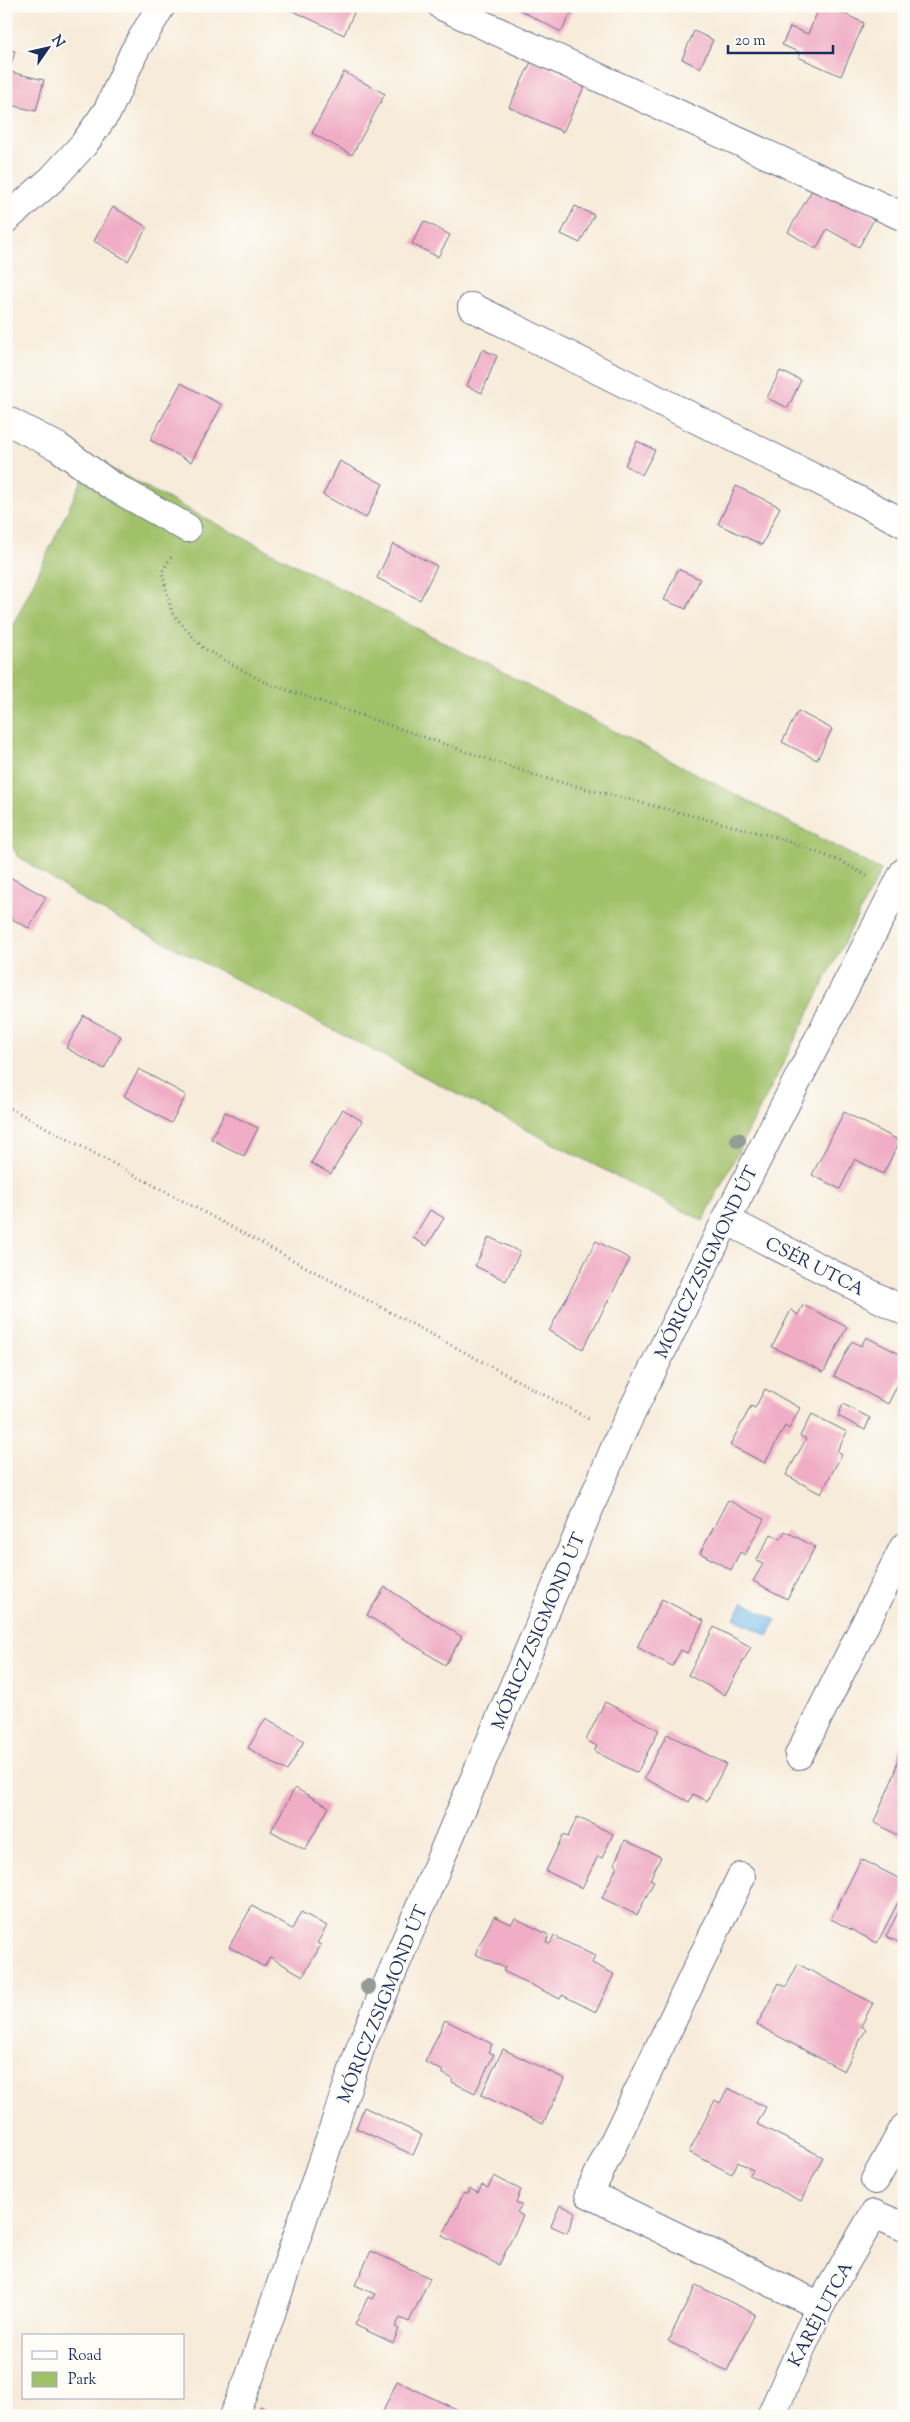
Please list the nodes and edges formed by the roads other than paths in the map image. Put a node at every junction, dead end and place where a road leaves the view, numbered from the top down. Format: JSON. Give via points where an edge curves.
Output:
{"nodes":[{"id":1,"x":161,"y":6,"type":"edge"},
{"id":2,"x":442,"y":6,"type":"edge"},
{"id":3,"x":904,"y":217,"type":"edge"},
{"id":4,"x":6,"y":219,"type":"edge"},
{"id":5,"x":472,"y":307,"type":"dead end"},
{"id":6,"x":6,"y":420,"type":"edge"},
{"id":7,"x":904,"y":523,"type":"edge"},
{"id":8,"x":187,"y":528,"type":"road end"},
{"id":9,"x":899,"y":881,"type":"edge"},
{"id":10,"x":726,"y":1220,"type":"junction"},
{"id":11,"x":904,"y":1311,"type":"edge"},
{"id":12,"x":904,"y":1547,"type":"edge"},
{"id":13,"x":799,"y":1755,"type":"dead end"},
{"id":14,"x":742,"y":1877,"type":"dead end"},
{"id":15,"x":904,"y":2128,"type":"edge"},
{"id":16,"x":875,"y":2180,"type":"dead end"},
{"id":17,"x":904,"y":2227,"type":"edge"},
{"id":18,"x":820,"y":2306,"type":"junction"},
{"id":19,"x":234,"y":2416,"type":"edge"},
{"id":20,"x":771,"y":2416,"type":"edge"}],
"edges":[{"from":1,"to":4,"type":"street","via":[[134,52],[108,110],[84,144],[52,179]]},
{"from":2,"to":3,"type":"street"},
{"from":5,"to":7,"type":"street"},
{"from":6,"to":8,"type":"street","via":[[58,447],[108,484]]},
{"from":9,"to":10,"type":"street","name":"MÓRICZ ZSIGMOND ÚT"},
{"from":10,"to":11,"type":"street","name":"CSÉR UTCA"},
{"from":10,"to":19,"type":"street","name":"MÓRICZ ZSIGMOND ÚT","via":[[620,1436],[361,2046]]},
{"from":12,"to":13,"type":"street"},
{"from":14,"to":18,"type":"street","via":[[589,2194]]},
{"from":15,"to":16,"type":"street"},
{"from":17,"to":18,"type":"street","name":"KARÉJ UTCA","via":[[874,2214]]},
{"from":18,"to":20,"type":"street","name":"KARÉJ UTCA"}]}
